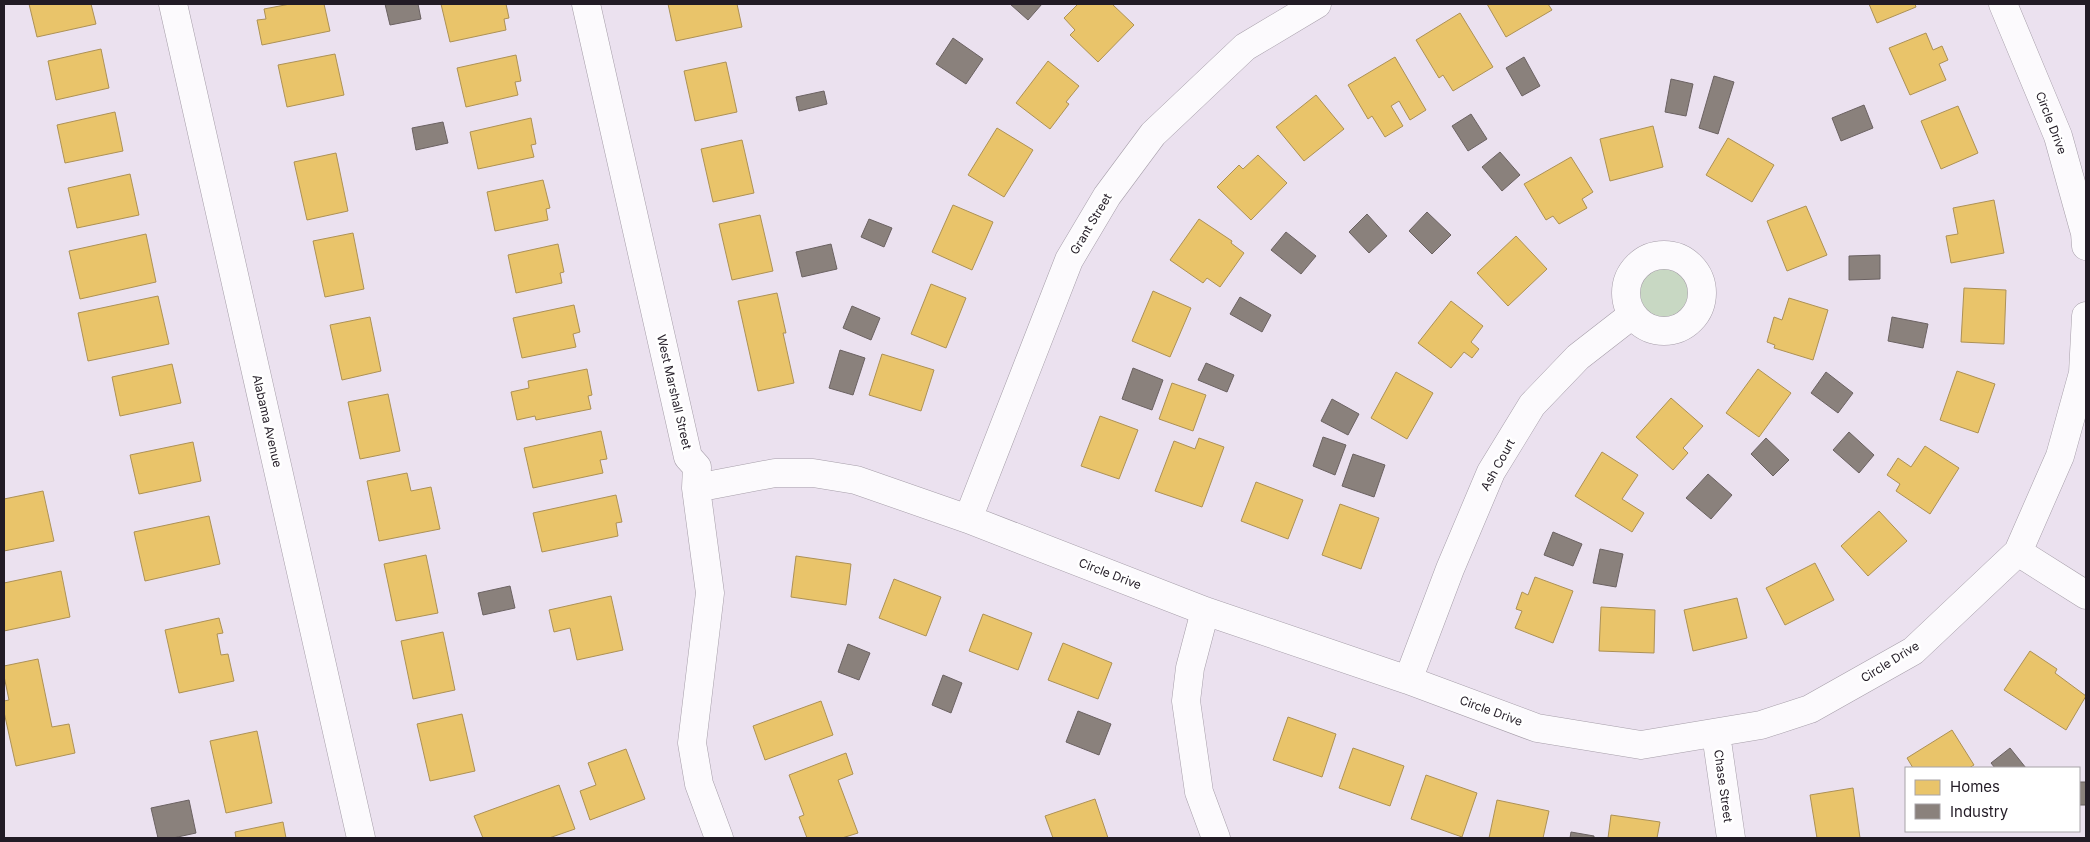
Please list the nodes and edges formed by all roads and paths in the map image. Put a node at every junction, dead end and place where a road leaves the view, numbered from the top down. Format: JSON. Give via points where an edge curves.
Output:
{"nodes":[{"id":1,"x":173,"y":4,"type":"edge"},
{"id":2,"x":586,"y":4,"type":"edge"},
{"id":3,"x":1317,"y":4,"type":"edge"},
{"id":4,"x":2002,"y":4,"type":"edge"},
{"id":5,"x":2086,"y":246,"type":"edge"},
{"id":6,"x":1632,"y":315,"type":"dead end"},
{"id":7,"x":2086,"y":316,"type":"edge"},
{"id":8,"x":696,"y":488,"type":"junction"},
{"id":9,"x":968,"y":520,"type":"junction"},
{"id":10,"x":2018,"y":552,"type":"junction"},
{"id":11,"x":2086,"y":595,"type":"edge"},
{"id":12,"x":1205,"y":611,"type":"junction"},
{"id":13,"x":1408,"y":680,"type":"junction"},
{"id":14,"x":1716,"y":734,"type":"junction"},
{"id":15,"x":361,"y":838,"type":"edge"},
{"id":16,"x":719,"y":838,"type":"edge"},
{"id":17,"x":1216,"y":838,"type":"edge"},
{"id":18,"x":1731,"y":838,"type":"edge"}],
"edges":[{"from":1,"to":15,"type":"street","name":"Alabama Avenue"},
{"from":2,"to":8,"type":"street","name":"West Marshall Street","via":[[688,457],[697,467]]},
{"from":3,"to":9,"type":"street","name":"Grant Street","via":[[1245,47],[1153,134],[1107,196],[1069,260]]},
{"from":4,"to":5,"type":"street","name":"Circle Drive","via":[[2058,136]]},
{"from":6,"to":13,"type":"street","name":"Ash Court","via":[[1578,357],[1532,405],[1491,472]]},
{"from":7,"to":10,"type":"street","name":"Circle Drive","via":[[2083,373],[2060,456]]},
{"from":8,"to":9,"type":"street","name":"Circle Drive","via":[[775,472],[813,473],[856,480]]},
{"from":8,"to":16,"type":"street","name":"West Marshall Street","via":[[710,593],[692,743],[699,784]]},
{"from":9,"to":12,"type":"street","name":"Circle Drive"},
{"from":10,"to":11,"type":"street"},
{"from":10,"to":14,"type":"street","name":"Circle Drive","via":[[1913,651],[1810,709],[1760,725]]},
{"from":12,"to":13,"type":"street","name":"Circle Drive"},
{"from":12,"to":17,"type":"street","via":[[1190,668],[1186,701],[1199,792]]},
{"from":13,"to":14,"type":"street","name":"Circle Drive","via":[[1537,728],[1641,744]]},
{"from":14,"to":18,"type":"street","name":"Chase Street"}]}
